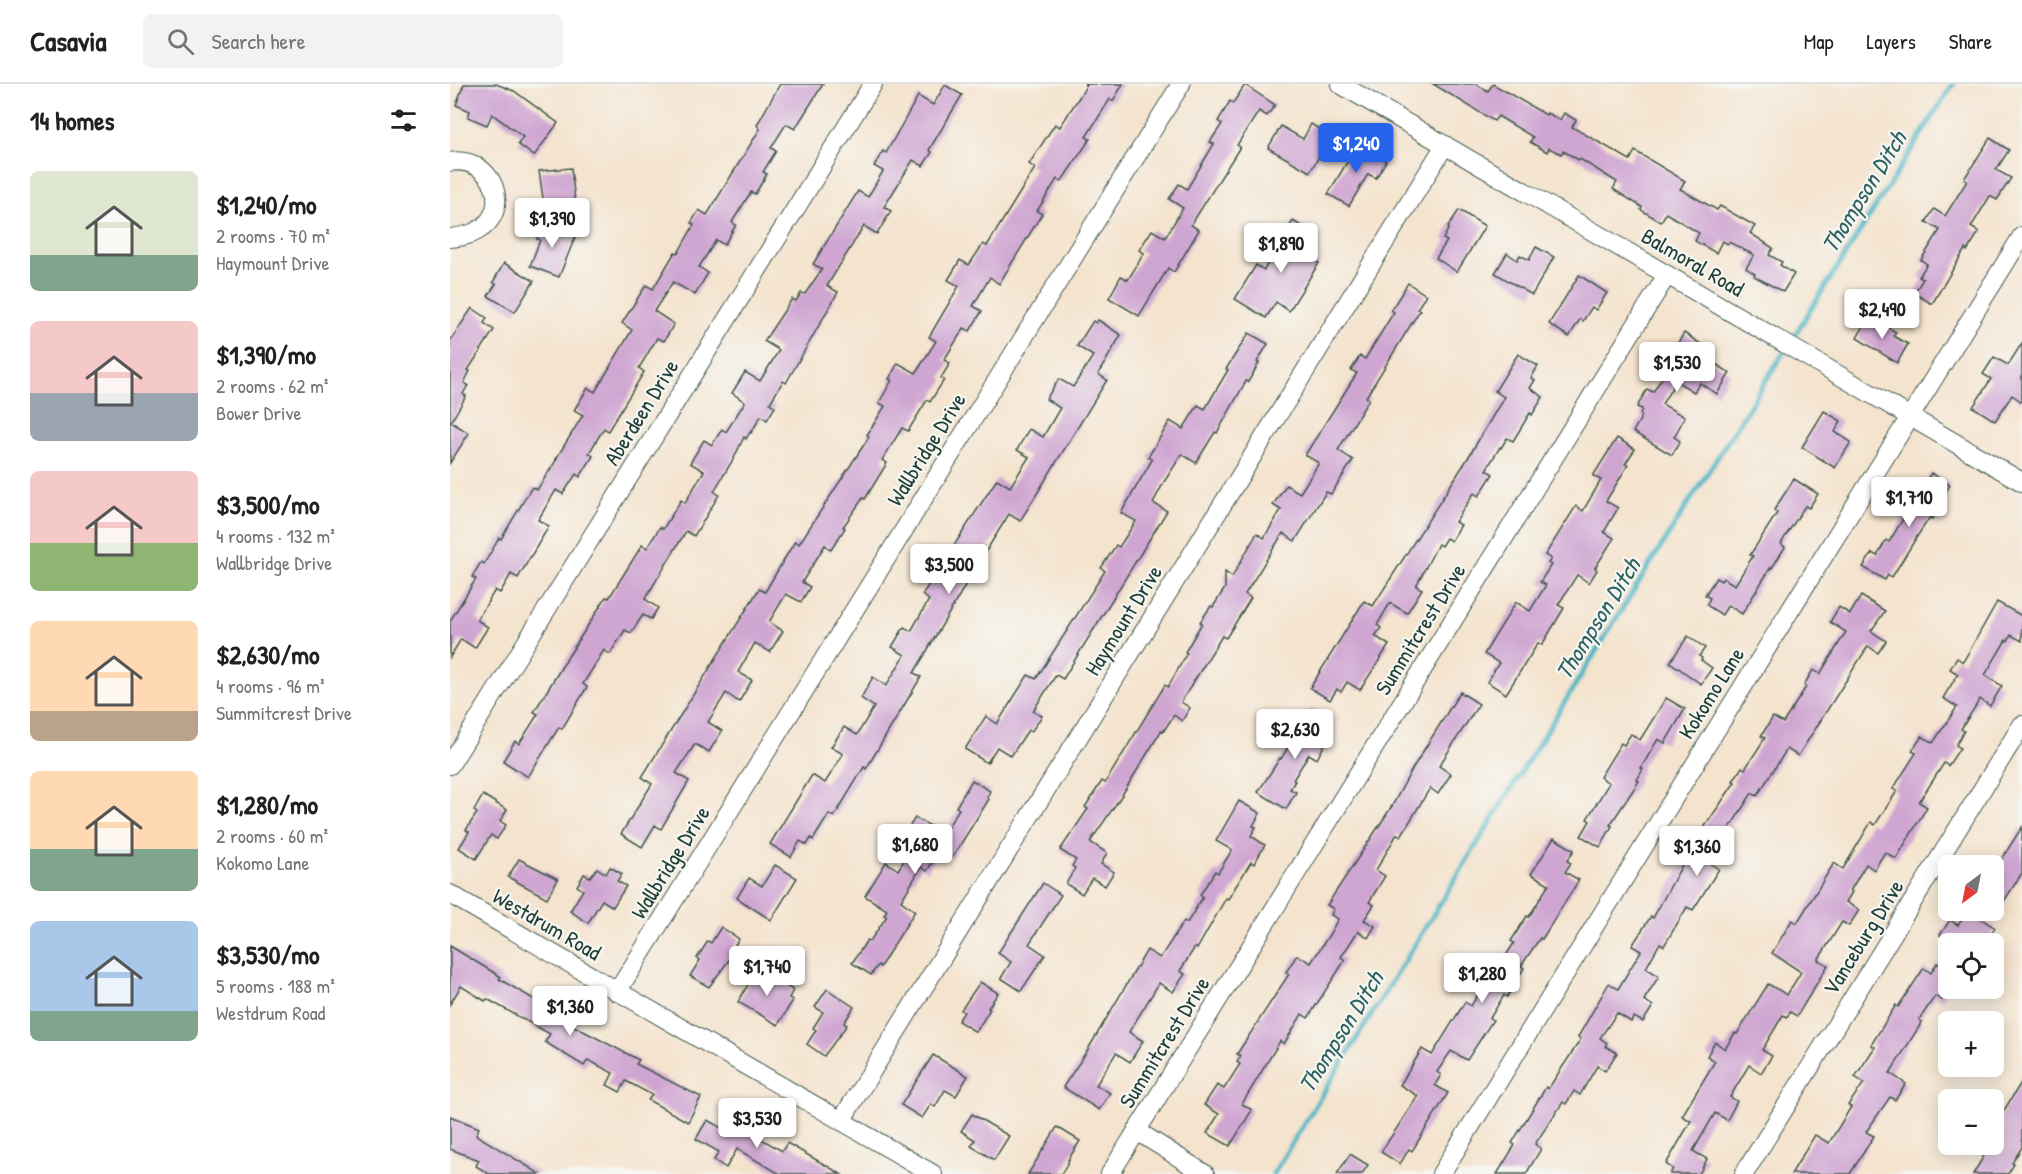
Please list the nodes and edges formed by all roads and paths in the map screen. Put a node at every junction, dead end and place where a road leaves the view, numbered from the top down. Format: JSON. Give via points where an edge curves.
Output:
{"nodes":[{"id":1,"x":873,"y":84,"type":"edge"},
{"id":2,"x":1181,"y":84,"type":"edge"},
{"id":3,"x":1340,"y":84,"type":"edge"},
{"id":4,"x":1445,"y":146,"type":"junction"},
{"id":5,"x":450,"y":162,"type":"edge"},
{"id":6,"x":2022,"y":236,"type":"edge"},
{"id":7,"x":450,"y":238,"type":"edge"},
{"id":8,"x":1667,"y":275,"type":"junction"},
{"id":9,"x":1910,"y":417,"type":"junction"},
{"id":10,"x":2022,"y":482,"type":"edge"},
{"id":11,"x":2022,"y":725,"type":"edge"},
{"id":12,"x":450,"y":765,"type":"edge"},
{"id":13,"x":450,"y":894,"type":"edge"},
{"id":14,"x":617,"y":992,"type":"junction"},
{"id":15,"x":841,"y":1121,"type":"junction"},
{"id":16,"x":1137,"y":1131,"type":"junction"},
{"id":17,"x":933,"y":1174,"type":"edge"},
{"id":18,"x":1110,"y":1174,"type":"edge"},
{"id":19,"x":1205,"y":1174,"type":"edge"},
{"id":20,"x":1441,"y":1174,"type":"edge"},
{"id":21,"x":1744,"y":1174,"type":"edge"}],
"edges":[{"from":1,"to":12,"type":"street","name":"Aberdeen Drive"},
{"from":2,"to":14,"type":"street","name":"Wallbridge Drive"},
{"from":3,"to":4,"type":"street","name":"Balmoral Road"},
{"from":4,"to":8,"type":"street","name":"Balmoral Road"},
{"from":4,"to":15,"type":"street","name":"Haymount Drive"},
{"from":5,"to":7,"type":"street","via":[[467,162],[482,169],[492,181],[496,195],[494,211],[483,227],[470,235]]},
{"from":6,"to":9,"type":"street","name":"Kokomo Lane"},
{"from":8,"to":9,"type":"street","name":"Balmoral Road"},
{"from":8,"to":16,"type":"street","name":"Summitcrest Drive"},
{"from":9,"to":10,"type":"street","name":"Balmoral Road"},
{"from":9,"to":20,"type":"street","name":"Kokomo Lane"},
{"from":11,"to":21,"type":"street","name":"Vanceburg Drive"},
{"from":13,"to":14,"type":"street","name":"Westdrum Road"},
{"from":14,"to":15,"type":"street","name":"Westdrum Road"},
{"from":15,"to":17,"type":"street","name":"Westdrum Road"},
{"from":16,"to":18,"type":"street"},
{"from":16,"to":19,"type":"street"}]}
